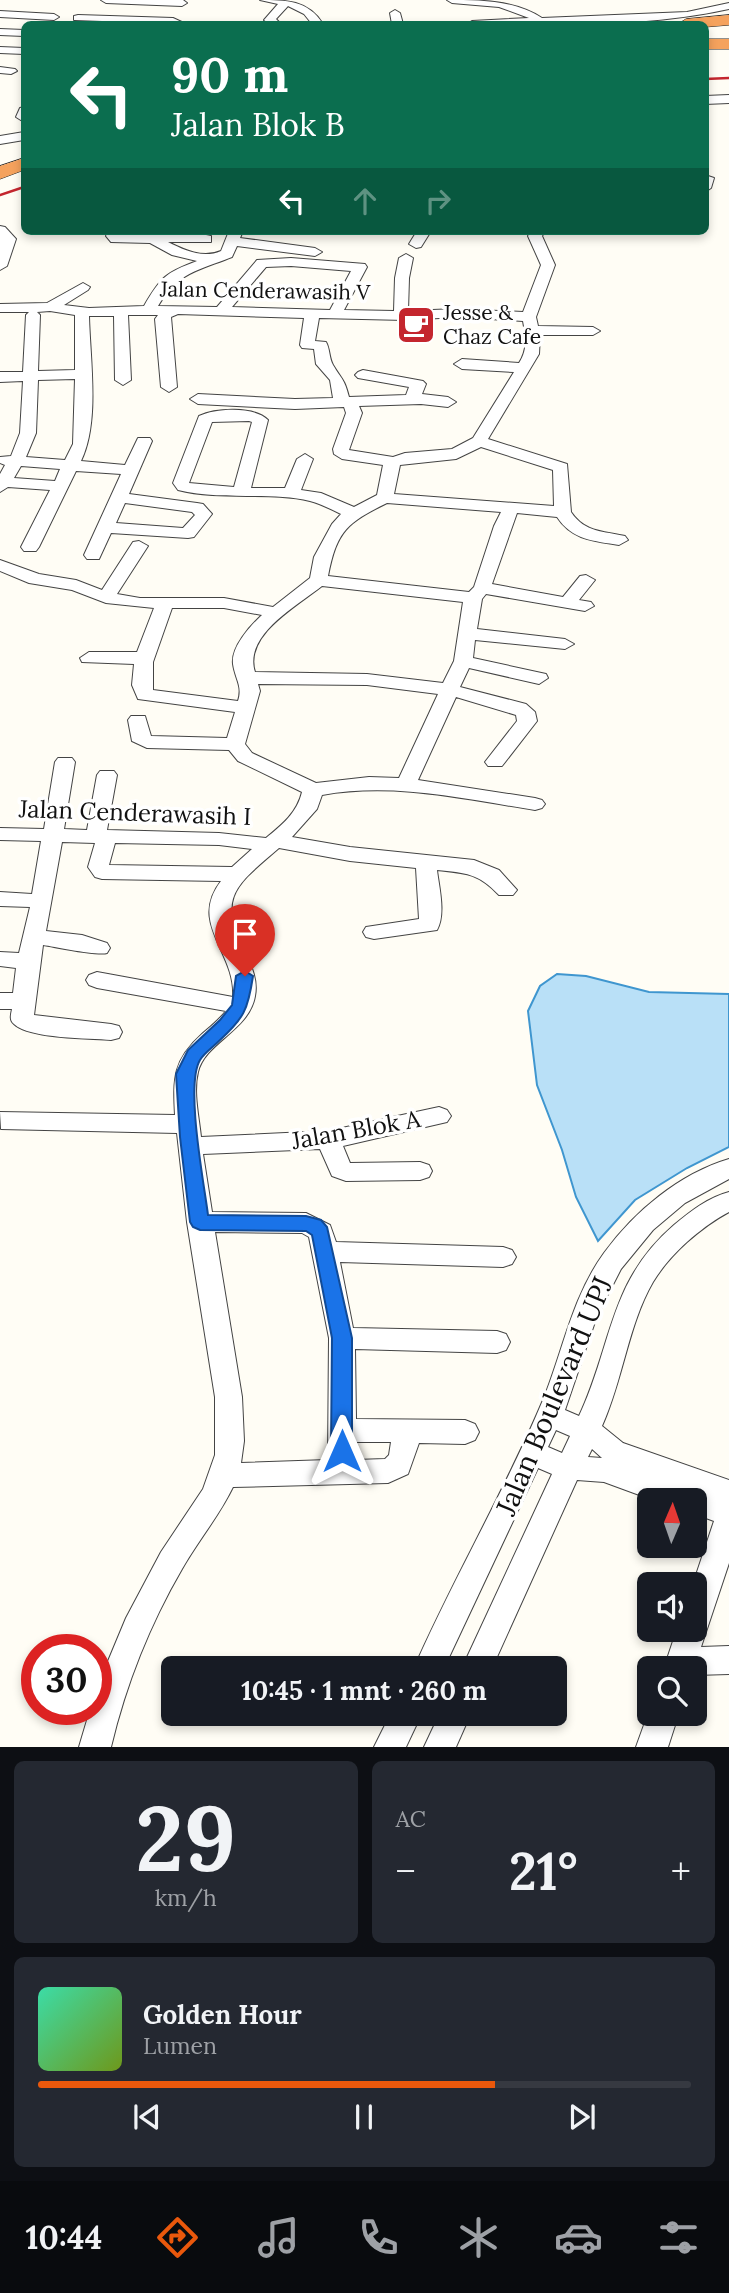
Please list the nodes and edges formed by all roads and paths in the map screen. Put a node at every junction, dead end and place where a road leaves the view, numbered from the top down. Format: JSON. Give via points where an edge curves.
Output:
{"nodes":[{"id":1,"x":106,"y":0,"type":"edge"},
{"id":2,"x":265,"y":0,"type":"edge"},
{"id":3,"x":452,"y":0,"type":"edge"},
{"id":4,"x":183,"y":1,"type":"edge"},
{"id":5,"x":286,"y":1,"type":"edge"},
{"id":6,"x":499,"y":3,"type":"junction"},
{"id":7,"x":729,"y":6,"type":"edge"},
{"id":8,"x":0,"y":15,"type":"edge"},
{"id":9,"x":54,"y":16,"type":"dead end"},
{"id":10,"x":78,"y":18,"type":"dead end"},
{"id":11,"x":690,"y":18,"type":"edge"},
{"id":12,"x":729,"y":20,"type":"edge"},
{"id":13,"x":137,"y":21,"type":"edge"},
{"id":14,"x":177,"y":21,"type":"edge"},
{"id":15,"x":272,"y":21,"type":"edge"},
{"id":16,"x":315,"y":21,"type":"edge"},
{"id":17,"x":486,"y":21,"type":"edge"},
{"id":18,"x":539,"y":21,"type":"edge"},
{"id":19,"x":601,"y":21,"type":"edge"},
{"id":20,"x":729,"y":29,"type":"edge"},
{"id":21,"x":709,"y":30,"type":"edge"},
{"id":22,"x":0,"y":32,"type":"edge"},
{"id":23,"x":21,"y":33,"type":"edge"},
{"id":24,"x":729,"y":36,"type":"edge"},
{"id":25,"x":709,"y":37,"type":"edge"},
{"id":26,"x":709,"y":44,"type":"edge"},
{"id":27,"x":729,"y":44,"type":"edge"},
{"id":28,"x":0,"y":50,"type":"edge"},
{"id":29,"x":21,"y":51,"type":"edge"},
{"id":30,"x":729,"y":97,"type":"edge"},
{"id":31,"x":709,"y":99,"type":"edge"},
{"id":32,"x":21,"y":136,"type":"edge"},
{"id":33,"x":0,"y":140,"type":"edge"},
{"id":34,"x":21,"y":156,"type":"edge"},
{"id":35,"x":0,"y":164,"type":"edge"},
{"id":36,"x":21,"y":165,"type":"edge"},
{"id":37,"x":0,"y":173,"type":"edge"},
{"id":38,"x":0,"y":230,"type":"edge"},
{"id":39,"x":113,"y":235,"type":"edge"},
{"id":40,"x":422,"y":235,"type":"edge"},
{"id":41,"x":536,"y":235,"type":"edge"},
{"id":42,"x":154,"y":236,"type":"edge"},
{"id":43,"x":233,"y":236,"type":"edge"},
{"id":44,"x":206,"y":239,"type":"dead end"},
{"id":45,"x":416,"y":244,"type":"dead end"},
{"id":46,"x":330,"y":254,"type":"dead end"},
{"id":47,"x":406,"y":258,"type":"dead end"},
{"id":48,"x":210,"y":260,"type":"junction"},
{"id":49,"x":0,"y":266,"type":"edge"},
{"id":50,"x":83,"y":287,"type":"dead end"},
{"id":51,"x":122,"y":294,"type":"dead end"},
{"id":52,"x":0,"y":307,"type":"edge"},
{"id":53,"x":50,"y":307,"type":"junction"},
{"id":54,"x":149,"y":310,"type":"junction"},
{"id":55,"x":176,"y":310,"type":"junction"},
{"id":56,"x":100,"y":311,"type":"junction"},
{"id":57,"x":121,"y":311,"type":"junction"},
{"id":58,"x":221,"y":311,"type":"junction"},
{"id":59,"x":82,"y":312,"type":"junction"},
{"id":60,"x":312,"y":314,"type":"junction"},
{"id":61,"x":335,"y":314,"type":"junction"},
{"id":62,"x":33,"y":315,"type":"dead end"},
{"id":63,"x":401,"y":316,"type":"junction"},
{"id":64,"x":530,"y":324,"type":"junction"},
{"id":65,"x":593,"y":331,"type":"dead end"},
{"id":66,"x":461,"y":364,"type":"dead end"},
{"id":67,"x":523,"y":369,"type":"junction"},
{"id":68,"x":82,"y":374,"type":"junction"},
{"id":69,"x":363,"y":375,"type":"dead end"},
{"id":70,"x":0,"y":377,"type":"edge"},
{"id":71,"x":30,"y":377,"type":"junction"},
{"id":72,"x":123,"y":380,"type":"dead end"},
{"id":73,"x":169,"y":387,"type":"dead end"},
{"id":74,"x":198,"y":399,"type":"dead end"},
{"id":75,"x":412,"y":400,"type":"junction"},
{"id":76,"x":346,"y":402,"type":"junction"},
{"id":77,"x":448,"y":402,"type":"dead end"},
{"id":78,"x":144,"y":441,"type":"dead end"},
{"id":79,"x":479,"y":441,"type":"junction"},
{"id":80,"x":305,"y":459,"type":"dead end"},
{"id":81,"x":8,"y":460,"type":"edge"},
{"id":82,"x":394,"y":461,"type":"junction"},
{"id":83,"x":73,"y":465,"type":"junction"},
{"id":84,"x":130,"y":470,"type":"junction"},
{"id":85,"x":1,"y":485,"type":"edge"},
{"id":86,"x":61,"y":486,"type":"junction"},
{"id":87,"x":240,"y":493,"type":"junction"},
{"id":88,"x":291,"y":493,"type":"junction"},
{"id":89,"x":117,"y":497,"type":"junction"},
{"id":90,"x":385,"y":498,"type":"junction"},
{"id":91,"x":512,"y":507,"type":"junction"},
{"id":92,"x":563,"y":512,"type":"junction"},
{"id":93,"x":354,"y":513,"type":"junction"},
{"id":94,"x":107,"y":528,"type":"junction"},
{"id":95,"x":619,"y":540,"type":"dead end"},
{"id":96,"x":139,"y":546,"type":"dead end"},
{"id":97,"x":30,"y":547,"type":"dead end"},
{"id":98,"x":93,"y":555,"type":"dead end"},
{"id":99,"x":0,"y":565,"type":"edge"},
{"id":100,"x":318,"y":580,"type":"junction"},
{"id":101,"x":586,"y":580,"type":"dead end"},
{"id":102,"x":477,"y":593,"type":"junction"},
{"id":103,"x":106,"y":598,"type":"junction"},
{"id":104,"x":165,"y":603,"type":"junction"},
{"id":105,"x":278,"y":613,"type":"junction"},
{"id":106,"x":468,"y":634,"type":"junction"},
{"id":107,"x":565,"y":645,"type":"dead end"},
{"id":108,"x":89,"y":657,"type":"dead end"},
{"id":109,"x":143,"y":659,"type":"junction"},
{"id":110,"x":463,"y":661,"type":"junction"},
{"id":111,"x":245,"y":678,"type":"junction"},
{"id":112,"x":539,"y":678,"type":"dead end"},
{"id":113,"x":448,"y":690,"type":"junction"},
{"id":114,"x":246,"y":708,"type":"junction"},
{"id":115,"x":138,"y":720,"type":"dead end"},
{"id":116,"x":235,"y":744,"type":"junction"},
{"id":117,"x":65,"y":762,"type":"dead end"},
{"id":118,"x":495,"y":762,"type":"dead end"},
{"id":119,"x":107,"y":775,"type":"dead end"},
{"id":120,"x":406,"y":784,"type":"junction"},
{"id":121,"x":313,"y":790,"type":"junction"},
{"id":122,"x":536,"y":804,"type":"dead end"},
{"id":123,"x":0,"y":834,"type":"edge"},
{"id":124,"x":51,"y":837,"type":"junction"},
{"id":125,"x":100,"y":839,"type":"junction"},
{"id":126,"x":272,"y":843,"type":"junction"},
{"id":127,"x":161,"y":844,"type":"dead end"},
{"id":128,"x":426,"y":862,"type":"junction"},
{"id":129,"x":155,"y":873,"type":"junction"},
{"id":130,"x":237,"y":874,"type":"junction"},
{"id":131,"x":506,"y":890,"type":"dead end"},
{"id":132,"x":0,"y":899,"type":"edge"},
{"id":133,"x":30,"y":900,"type":"dead end"},
{"id":134,"x":374,"y":932,"type":"dead end"},
{"id":135,"x":33,"y":937,"type":"junction"},
{"id":136,"x":99,"y":948,"type":"dead end"},
{"id":137,"x":0,"y":959,"type":"edge"},
{"id":138,"x":28,"y":961,"type":"junction"},
{"id":139,"x":97,"y":980,"type":"dead end"},
{"id":140,"x":0,"y":1001,"type":"edge"},
{"id":141,"x":23,"y":1002,"type":"junction"},
{"id":142,"x":240,"y":1006,"type":"junction"},
{"id":143,"x":111,"y":1032,"type":"dead end"},
{"id":144,"x":439,"y":1116,"type":"dead end"},
{"id":145,"x":1,"y":1120,"type":"edge"},
{"id":146,"x":189,"y":1135,"type":"junction"},
{"id":147,"x":328,"y":1140,"type":"junction"},
{"id":148,"x":729,"y":1168,"type":"edge"},
{"id":149,"x":420,"y":1171,"type":"dead end"},
{"id":150,"x":729,"y":1201,"type":"edge"},
{"id":151,"x":200,"y":1222,"type":"junction"},
{"id":152,"x":323,"y":1242,"type":"junction"},
{"id":153,"x":503,"y":1257,"type":"dead end"},
{"id":154,"x":342,"y":1338,"type":"junction"},
{"id":155,"x":497,"y":1342,"type":"dead end"},
{"id":156,"x":549,"y":1416,"type":"junction"},
{"id":157,"x":342,"y":1430,"type":"junction"},
{"id":158,"x":587,"y":1430,"type":"junction"},
{"id":159,"x":407,"y":1431,"type":"junction"},
{"id":160,"x":465,"y":1432,"type":"dead end"},
{"id":161,"x":532,"y":1453,"type":"junction"},
{"id":162,"x":608,"y":1460,"type":"junction"},
{"id":163,"x":569,"y":1468,"type":"junction"},
{"id":164,"x":342,"y":1471,"type":"junction"},
{"id":165,"x":225,"y":1475,"type":"junction"},
{"id":166,"x":664,"y":1488,"type":"edge"},
{"id":167,"x":729,"y":1492,"type":"edge"},
{"id":168,"x":707,"y":1506,"type":"edge"},
{"id":169,"x":729,"y":1513,"type":"edge"},
{"id":170,"x":729,"y":1520,"type":"edge"},
{"id":171,"x":722,"y":1560,"type":"edge"},
{"id":172,"x":707,"y":1594,"type":"edge"},
{"id":173,"x":435,"y":1656,"type":"edge"},
{"id":174,"x":483,"y":1656,"type":"edge"},
{"id":175,"x":729,"y":1660,"type":"edge"},
{"id":176,"x":707,"y":1662,"type":"edge"},
{"id":177,"x":400,"y":1726,"type":"edge"},
{"id":178,"x":450,"y":1726,"type":"edge"},
{"id":179,"x":659,"y":1726,"type":"edge"},
{"id":180,"x":95,"y":1747,"type":"edge"},
{"id":181,"x":390,"y":1747,"type":"edge"},
{"id":182,"x":440,"y":1747,"type":"edge"},
{"id":183,"x":652,"y":1747,"type":"edge"}],
"edges":[{"from":1,"to":4,"type":"street"},
{"from":2,"to":5,"type":"street"},
{"from":3,"to":6,"type":"street"},
{"from":4,"to":14,"type":"street"},
{"from":5,"to":15,"type":"street"},
{"from":5,"to":16,"type":"street","via":[[304,7]]},
{"from":6,"to":17,"type":"street"},
{"from":6,"to":18,"type":"street","via":[[524,9]]},
{"from":7,"to":11,"type":"street"},
{"from":8,"to":9,"type":"street"},
{"from":10,"to":13,"type":"street"},
{"from":11,"to":12,"type":"highway"},
{"from":11,"to":19,"type":"street"},
{"from":20,"to":21,"type":"highway"},
{"from":22,"to":23,"type":"street"},
{"from":24,"to":25,"type":"highway"},
{"from":26,"to":27,"type":"highway"},
{"from":28,"to":29,"type":"street"},
{"from":30,"to":31,"type":"street"},
{"from":32,"to":33,"type":"street"},
{"from":34,"to":35,"type":"highway"},
{"from":36,"to":37,"type":"highway"},
{"from":38,"to":49,"type":"street","via":[[9,239]]},
{"from":39,"to":42,"type":"street","via":[[116,239]]},
{"from":40,"to":45,"type":"street"},
{"from":41,"to":64,"type":"street","via":[[548,270]]},
{"from":42,"to":44,"type":"street"},
{"from":42,"to":48,"type":"street","via":[[177,252]]},
{"from":43,"to":46,"type":"street"},
{"from":43,"to":48,"type":"street","via":[[227,254]]},
{"from":47,"to":63,"type":"street"},
{"from":48,"to":54,"type":"street","via":[[167,280]]},
{"from":50,"to":53,"type":"street"},
{"from":51,"to":56,"type":"street"},
{"from":52,"to":53,"type":"street","name":"Jalan Cenderawasih V"},
{"from":53,"to":59,"type":"street","name":"Jalan Cenderawasih V"},
{"from":54,"to":55,"type":"street","name":"Jalan Cenderawasih V"},
{"from":54,"to":57,"type":"street","name":"Jalan Cenderawasih V"},
{"from":55,"to":58,"type":"street","name":"Jalan Cenderawasih V"},
{"from":55,"to":73,"type":"street","via":[[162,319]]},
{"from":56,"to":57,"type":"street","name":"Jalan Cenderawasih V"},
{"from":56,"to":59,"type":"street","name":"Jalan Cenderawasih V"},
{"from":57,"to":72,"type":"street"},
{"from":58,"to":60,"type":"street","name":"Jalan Cenderawasih V"},
{"from":58,"to":61,"type":"street","via":[[262,263],[360,267]]},
{"from":59,"to":68,"type":"street"},
{"from":60,"to":61,"type":"street","name":"Jalan Cenderawasih V"},
{"from":60,"to":76,"type":"street","via":[[307,345],[321,345],[324,364],[337,379]]},
{"from":61,"to":63,"type":"street","name":"Jalan Cenderawasih V"},
{"from":62,"to":71,"type":"street"},
{"from":63,"to":64,"type":"street","name":"Jalan Cenderawasih V","via":[[457,313]]},
{"from":64,"to":65,"type":"street","name":"Jalan Cenderawasih V"},
{"from":64,"to":67,"type":"street","via":[[532,354]]},
{"from":66,"to":67,"type":"street"},
{"from":67,"to":79,"type":"street"},
{"from":68,"to":71,"type":"street"},
{"from":68,"to":83,"type":"street","via":[[81,444]]},
{"from":69,"to":75,"type":"street","via":[[418,384]]},
{"from":70,"to":71,"type":"street"},
{"from":71,"to":81,"type":"street","via":[[28,433]]},
{"from":74,"to":76,"type":"street"},
{"from":75,"to":76,"type":"street"},
{"from":75,"to":77,"type":"street"},
{"from":76,"to":82,"type":"street","via":[[355,414],[342,454]]},
{"from":78,"to":84,"type":"street"},
{"from":79,"to":82,"type":"street","via":[[456,454]]},
{"from":79,"to":92,"type":"street","via":[[561,467]]},
{"from":80,"to":88,"type":"street"},
{"from":81,"to":83,"type":"street"},
{"from":81,"to":85,"type":"street"},
{"from":82,"to":90,"type":"street"},
{"from":83,"to":84,"type":"street"},
{"from":83,"to":86,"type":"street"},
{"from":84,"to":89,"type":"street"},
{"from":85,"to":86,"type":"street"},
{"from":86,"to":97,"type":"street"},
{"from":87,"to":87,"type":"street","via":[[182,485],[209,417],[260,420]]},
{"from":87,"to":88,"type":"street"},
{"from":88,"to":93,"type":"street"},
{"from":89,"to":94,"type":"street"},
{"from":89,"to":94,"type":"street","via":[[197,508],[204,514],[188,533]]},
{"from":90,"to":91,"type":"street","via":[[472,508]]},
{"from":90,"to":93,"type":"street"},
{"from":91,"to":92,"type":"street"},
{"from":91,"to":102,"type":"street"},
{"from":92,"to":95,"type":"street","via":[[571,527],[581,533]]},
{"from":93,"to":100,"type":"street","via":[[332,537]]},
{"from":94,"to":98,"type":"street"},
{"from":96,"to":103,"type":"street"},
{"from":99,"to":103,"type":"street"},
{"from":100,"to":102,"type":"street"},
{"from":100,"to":105,"type":"street"},
{"from":101,"to":102,"type":"street","via":[[576,604]]},
{"from":102,"to":106,"type":"street"},
{"from":103,"to":104,"type":"street"},
{"from":104,"to":105,"type":"street","via":[[224,603]]},
{"from":104,"to":109,"type":"street"},
{"from":105,"to":111,"type":"street","via":[[245,648]]},
{"from":106,"to":107,"type":"street"},
{"from":106,"to":110,"type":"street"},
{"from":108,"to":109,"type":"street"},
{"from":109,"to":114,"type":"street","via":[[145,695]]},
{"from":110,"to":112,"type":"street"},
{"from":110,"to":113,"type":"street"},
{"from":111,"to":113,"type":"street","via":[[366,680]]},
{"from":111,"to":114,"type":"street","via":[[251,691]]},
{"from":113,"to":118,"type":"street","via":[[519,708],[528,717]]},
{"from":113,"to":120,"type":"street"},
{"from":114,"to":116,"type":"street"},
{"from":115,"to":116,"type":"street","via":[[138,735],[148,742]]},
{"from":116,"to":121,"type":"street","via":[[245,757]]},
{"from":117,"to":124,"type":"street"},
{"from":119,"to":125,"type":"street"},
{"from":120,"to":121,"type":"street","via":[[354,782]]},
{"from":120,"to":122,"type":"street"},
{"from":121,"to":126,"type":"street","via":[[310,805]]},
{"from":123,"to":124,"type":"street","name":"Jalan Cenderawasih I"},
{"from":124,"to":125,"type":"street","name":"Jalan Cenderawasih I"},
{"from":124,"to":135,"type":"street"},
{"from":125,"to":126,"type":"street","name":"Jalan Cenderawasih I"},
{"from":125,"to":129,"type":"street","via":[[100,872]]},
{"from":126,"to":128,"type":"street","name":"Jalan Cenderawasih I"},
{"from":126,"to":130,"type":"street"},
{"from":127,"to":129,"type":"street"},
{"from":128,"to":131,"type":"street","name":"Jalan Cenderawasih I","via":[[484,870]]},
{"from":128,"to":134,"type":"street","via":[[429,925]]},
{"from":129,"to":130,"type":"street"},
{"from":130,"to":142,"type":"street","via":[[219,905],[219,919],[245,976]]},
{"from":132,"to":133,"type":"street"},
{"from":135,"to":136,"type":"street"},
{"from":135,"to":138,"type":"street"},
{"from":137,"to":138,"type":"street"},
{"from":138,"to":141,"type":"street"},
{"from":139,"to":142,"type":"street"},
{"from":140,"to":141,"type":"street"},
{"from":141,"to":143,"type":"street","via":[[22,1019],[29,1024]]},
{"from":142,"to":146,"type":"street","via":[[189,1062],[184,1080]]},
{"from":144,"to":147,"type":"street","name":"Jalan Blok A"},
{"from":145,"to":146,"type":"street","name":"Jalan Blok A"},
{"from":146,"to":147,"type":"street","name":"Jalan Blok A"},
{"from":146,"to":151,"type":"street"},
{"from":147,"to":149,"type":"street","via":[[346,1172]]},
{"from":148,"to":156,"type":"street","name":"Jalan Boulevard UPJ","via":[[676,1196],[644,1223],[612,1262],[584,1317]]},
{"from":150,"to":158,"type":"street","name":"Jalan Boulevard UPJ","via":[[704,1214],[642,1276]]},
{"from":151,"to":152,"type":"street","via":[[306,1223],[314,1225]]},
{"from":151,"to":165,"type":"street","via":[[227,1390],[230,1441]]},
{"from":152,"to":153,"type":"street"},
{"from":152,"to":154,"type":"street"},
{"from":154,"to":155,"type":"street"},
{"from":154,"to":157,"type":"street"},
{"from":156,"to":158,"type":"street"},
{"from":156,"to":161,"type":"street","name":"Jalan Boulevard UPJ"},
{"from":157,"to":159,"type":"street"},
{"from":157,"to":164,"type":"street"},
{"from":158,"to":162,"type":"street","via":[[604,1440]]},
{"from":158,"to":163,"type":"street","name":"Jalan Boulevard UPJ"},
{"from":159,"to":160,"type":"street"},
{"from":159,"to":164,"type":"street","via":[[401,1462],[395,1469]]},
{"from":161,"to":163,"type":"street"},
{"from":161,"to":173,"type":"street","name":"Jalan Boulevard UPJ"},
{"from":162,"to":163,"type":"street"},
{"from":162,"to":166,"type":"street"},
{"from":162,"to":167,"type":"street"},
{"from":163,"to":174,"type":"street","name":"Jalan Boulevard UPJ"},
{"from":164,"to":165,"type":"street"},
{"from":165,"to":180,"type":"street","via":[[133,1632]]},
{"from":168,"to":169,"type":"street"},
{"from":170,"to":171,"type":"street"},
{"from":171,"to":172,"type":"street"},
{"from":175,"to":176,"type":"street"},
{"from":177,"to":181,"type":"street"},
{"from":178,"to":182,"type":"street"},
{"from":179,"to":183,"type":"street"}]}
